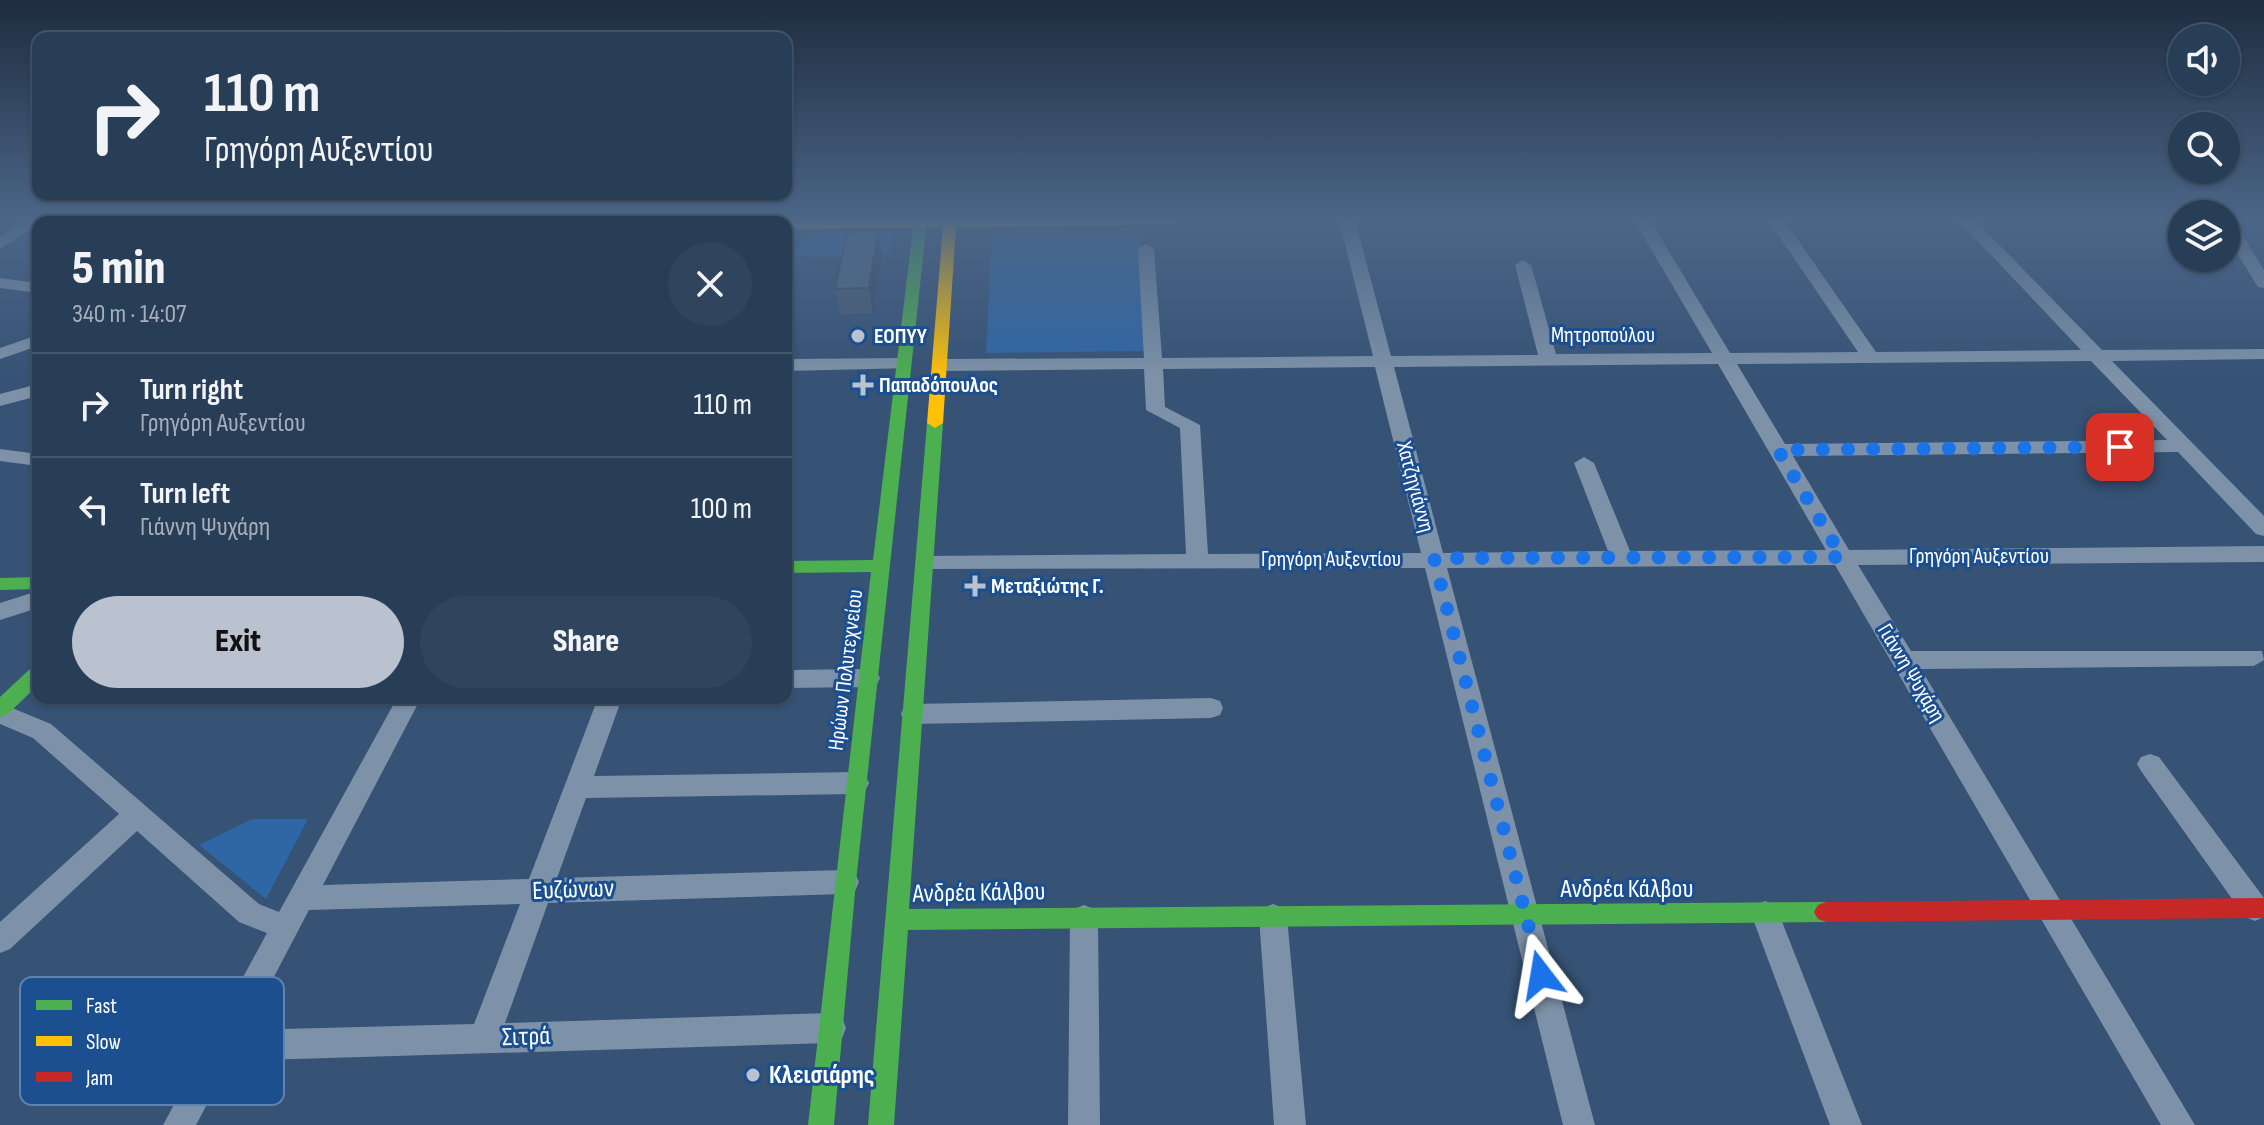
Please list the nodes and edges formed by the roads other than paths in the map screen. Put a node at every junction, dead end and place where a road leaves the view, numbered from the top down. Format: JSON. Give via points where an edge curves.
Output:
{"nodes":[{"id":1,"x":915,"y":272,"type":"edge"},
{"id":2,"x":947,"y":272,"type":"edge"},
{"id":3,"x":1147,"y":272,"type":"edge"},
{"id":4,"x":1360,"y":272,"type":"edge"},
{"id":5,"x":1525,"y":272,"type":"edge"},
{"id":6,"x":1673,"y":272,"type":"edge"},
{"id":7,"x":1812,"y":272,"type":"edge"},
{"id":8,"x":2016,"y":272,"type":"edge"},
{"id":9,"x":0,"y":283,"type":"edge"},
{"id":10,"x":32,"y":287,"type":"edge"},
{"id":11,"x":32,"y":342,"type":"edge"},
{"id":12,"x":0,"y":354,"type":"edge"},
{"id":13,"x":2264,"y":354,"type":"edge"},
{"id":14,"x":2095,"y":356,"type":"junction"},
{"id":15,"x":1871,"y":358,"type":"junction"},
{"id":16,"x":1548,"y":359,"type":"junction"},
{"id":17,"x":1724,"y":359,"type":"junction"},
{"id":18,"x":1382,"y":361,"type":"junction"},
{"id":19,"x":904,"y":364,"type":"junction"},
{"id":20,"x":1151,"y":364,"type":"junction"},
{"id":21,"x":792,"y":365,"type":"edge"},
{"id":22,"x":942,"y":365,"type":"junction"},
{"id":23,"x":32,"y":392,"type":"edge"},
{"id":24,"x":0,"y":400,"type":"edge"},
{"id":25,"x":2183,"y":446,"type":"junction"},
{"id":26,"x":1778,"y":450,"type":"junction"},
{"id":27,"x":0,"y":455,"type":"edge"},
{"id":28,"x":32,"y":459,"type":"edge"},
{"id":29,"x":1584,"y":463,"type":"dead end"},
{"id":30,"x":2264,"y":529,"type":"edge"},
{"id":31,"x":2264,"y":554,"type":"edge"},
{"id":32,"x":1842,"y":557,"type":"junction"},
{"id":33,"x":1434,"y":558,"type":"junction"},
{"id":34,"x":1622,"y":558,"type":"junction"},
{"id":35,"x":1197,"y":560,"type":"junction"},
{"id":36,"x":926,"y":564,"type":"junction"},
{"id":37,"x":883,"y":566,"type":"junction"},
{"id":38,"x":792,"y":567,"type":"edge"},
{"id":39,"x":32,"y":583,"type":"edge"},
{"id":40,"x":0,"y":584,"type":"edge"},
{"id":41,"x":32,"y":601,"type":"edge"},
{"id":42,"x":0,"y":612,"type":"edge"},
{"id":43,"x":2254,"y":657,"type":"dead end"},
{"id":44,"x":1903,"y":660,"type":"junction"},
{"id":45,"x":868,"y":678,"type":"junction"},
{"id":46,"x":32,"y":679,"type":"edge"},
{"id":47,"x":792,"y":679,"type":"edge"},
{"id":48,"x":406,"y":704,"type":"edge"},
{"id":49,"x":608,"y":704,"type":"edge"},
{"id":50,"x":1211,"y":708,"type":"dead end"},
{"id":51,"x":0,"y":711,"type":"edge"},
{"id":52,"x":913,"y":714,"type":"junction"},
{"id":53,"x":2150,"y":764,"type":"dead end"},
{"id":54,"x":856,"y":783,"type":"junction"},
{"id":55,"x":577,"y":787,"type":"junction"},
{"id":56,"x":136,"y":815,"type":"junction"},
{"id":57,"x":845,"y":882,"type":"junction"},
{"id":58,"x":538,"y":891,"type":"junction"},
{"id":59,"x":301,"y":898,"type":"junction"},
{"id":60,"x":2260,"y":908,"type":"edge"},
{"id":61,"x":2051,"y":909,"type":"junction"},
{"id":62,"x":1765,"y":914,"type":"junction"},
{"id":63,"x":1526,"y":915,"type":"junction"},
{"id":64,"x":1273,"y":917,"type":"junction"},
{"id":65,"x":1084,"y":918,"type":"junction"},
{"id":66,"x":895,"y":920,"type":"junction"},
{"id":67,"x":286,"y":927,"type":"junction"},
{"id":68,"x":0,"y":940,"type":"edge"},
{"id":69,"x":259,"y":977,"type":"edge"},
{"id":70,"x":831,"y":1028,"type":"junction"},
{"id":71,"x":484,"y":1038,"type":"junction"},
{"id":72,"x":284,"y":1044,"type":"edge"},
{"id":73,"x":190,"y":1105,"type":"edge"},
{"id":74,"x":179,"y":1125,"type":"edge"},
{"id":75,"x":821,"y":1125,"type":"edge"},
{"id":76,"x":881,"y":1125,"type":"edge"},
{"id":77,"x":1084,"y":1125,"type":"edge"},
{"id":78,"x":1290,"y":1125,"type":"edge"},
{"id":79,"x":1579,"y":1125,"type":"edge"},
{"id":80,"x":1846,"y":1125,"type":"edge"},
{"id":81,"x":2179,"y":1125,"type":"edge"}],
"edges":[{"from":1,"to":19,"type":"main road","name":"Ηρώων Πολυτεχνείου"},
{"from":2,"to":22,"type":"main road"},
{"from":3,"to":20,"type":"street"},
{"from":4,"to":18,"type":"street","name":"Χατζηγιάννη"},
{"from":5,"to":16,"type":"street"},
{"from":6,"to":17,"type":"street","name":"Γιάννη Ψυχάρη"},
{"from":7,"to":15,"type":"street"},
{"from":8,"to":14,"type":"street"},
{"from":9,"to":10,"type":"street"},
{"from":11,"to":12,"type":"street"},
{"from":13,"to":14,"type":"street","name":"Μητροπούλου"},
{"from":14,"to":15,"type":"street","name":"Μητροπούλου"},
{"from":14,"to":25,"type":"street"},
{"from":15,"to":17,"type":"street","name":"Μητροπούλου"},
{"from":16,"to":17,"type":"street","name":"Μητροπούλου"},
{"from":16,"to":18,"type":"street","name":"Μητροπούλου"},
{"from":17,"to":26,"type":"street","name":"Γιάννη Ψυχάρη"},
{"from":18,"to":20,"type":"street","name":"Μητροπούλου"},
{"from":18,"to":33,"type":"street","name":"Χατζηγιάννη"},
{"from":19,"to":21,"type":"street"},
{"from":19,"to":37,"type":"main road","name":"Ηρώων Πολυτεχνείου"},
{"from":20,"to":22,"type":"street","name":"Μητροπούλου"},
{"from":20,"to":35,"type":"street","via":[[1156,410],[1190,425]]},
{"from":22,"to":36,"type":"main road"},
{"from":23,"to":24,"type":"street"},
{"from":25,"to":26,"type":"street"},
{"from":25,"to":30,"type":"street"},
{"from":26,"to":32,"type":"street","name":"Γιάννη Ψυχάρη"},
{"from":27,"to":28,"type":"street"},
{"from":29,"to":34,"type":"street"},
{"from":31,"to":32,"type":"street","name":"Γρηγόρη Αυξεντίου"},
{"from":32,"to":34,"type":"street","name":"Γρηγόρη Αυξεντίου"},
{"from":32,"to":44,"type":"street","name":"Γιάννη Ψυχάρη"},
{"from":33,"to":34,"type":"street","name":"Γρηγόρη Αυξεντίου"},
{"from":33,"to":35,"type":"street","name":"Γρηγόρη Αυξεντίου"},
{"from":33,"to":63,"type":"street","name":"Χατζηγιάννη"},
{"from":35,"to":36,"type":"street","name":"Γρηγόρη Αυξεντίου"},
{"from":36,"to":52,"type":"main road"},
{"from":37,"to":38,"type":"main road"},
{"from":37,"to":45,"type":"main road","name":"Ηρώων Πολυτεχνείου"},
{"from":39,"to":40,"type":"main road"},
{"from":41,"to":42,"type":"street"},
{"from":43,"to":44,"type":"street"},
{"from":44,"to":61,"type":"street","name":"Γιάννη Ψυχάρη"},
{"from":45,"to":47,"type":"street"},
{"from":45,"to":54,"type":"main road","name":"Ηρώων Πολυτεχνείου"},
{"from":46,"to":51,"type":"main road"},
{"from":48,"to":59,"type":"street"},
{"from":49,"to":55,"type":"street"},
{"from":50,"to":52,"type":"street"},
{"from":51,"to":56,"type":"street","via":[[42,731]]},
{"from":52,"to":66,"type":"main road"},
{"from":53,"to":60,"type":"street"},
{"from":54,"to":55,"type":"street"},
{"from":54,"to":57,"type":"main road","name":"Ηρώων Πολυτεχνείου"},
{"from":55,"to":58,"type":"street"},
{"from":56,"to":67,"type":"street","via":[[249,913]]},
{"from":56,"to":68,"type":"street"},
{"from":57,"to":58,"type":"street","name":"Ευζώνων"},
{"from":57,"to":70,"type":"main road","name":"Ηρώων Πολυτεχνείου"},
{"from":58,"to":59,"type":"street","name":"Ευζώνων"},
{"from":58,"to":71,"type":"street"},
{"from":59,"to":67,"type":"street"},
{"from":60,"to":61,"type":"main road","name":"Ανδρέα Κάλβου"},
{"from":61,"to":62,"type":"main road","name":"Ανδρέα Κάλβου"},
{"from":61,"to":81,"type":"street","name":"Γιάννη Ψυχάρη"},
{"from":62,"to":63,"type":"main road","name":"Ανδρέα Κάλβου"},
{"from":62,"to":80,"type":"street"},
{"from":63,"to":64,"type":"main road","name":"Ανδρέα Κάλβου"},
{"from":63,"to":79,"type":"street","name":"Χατζηγιάννη"},
{"from":64,"to":65,"type":"main road","name":"Ανδρέα Κάλβου"},
{"from":64,"to":78,"type":"street"},
{"from":65,"to":66,"type":"main road","name":"Ανδρέα Κάλβου"},
{"from":65,"to":77,"type":"street"},
{"from":66,"to":76,"type":"main road"},
{"from":67,"to":69,"type":"street"},
{"from":70,"to":71,"type":"street","name":"Σιτρά"},
{"from":70,"to":75,"type":"main road","name":"Ηρώων Πολυτεχνείου"},
{"from":71,"to":72,"type":"street","name":"Σιτρά"},
{"from":73,"to":74,"type":"street"}]}
